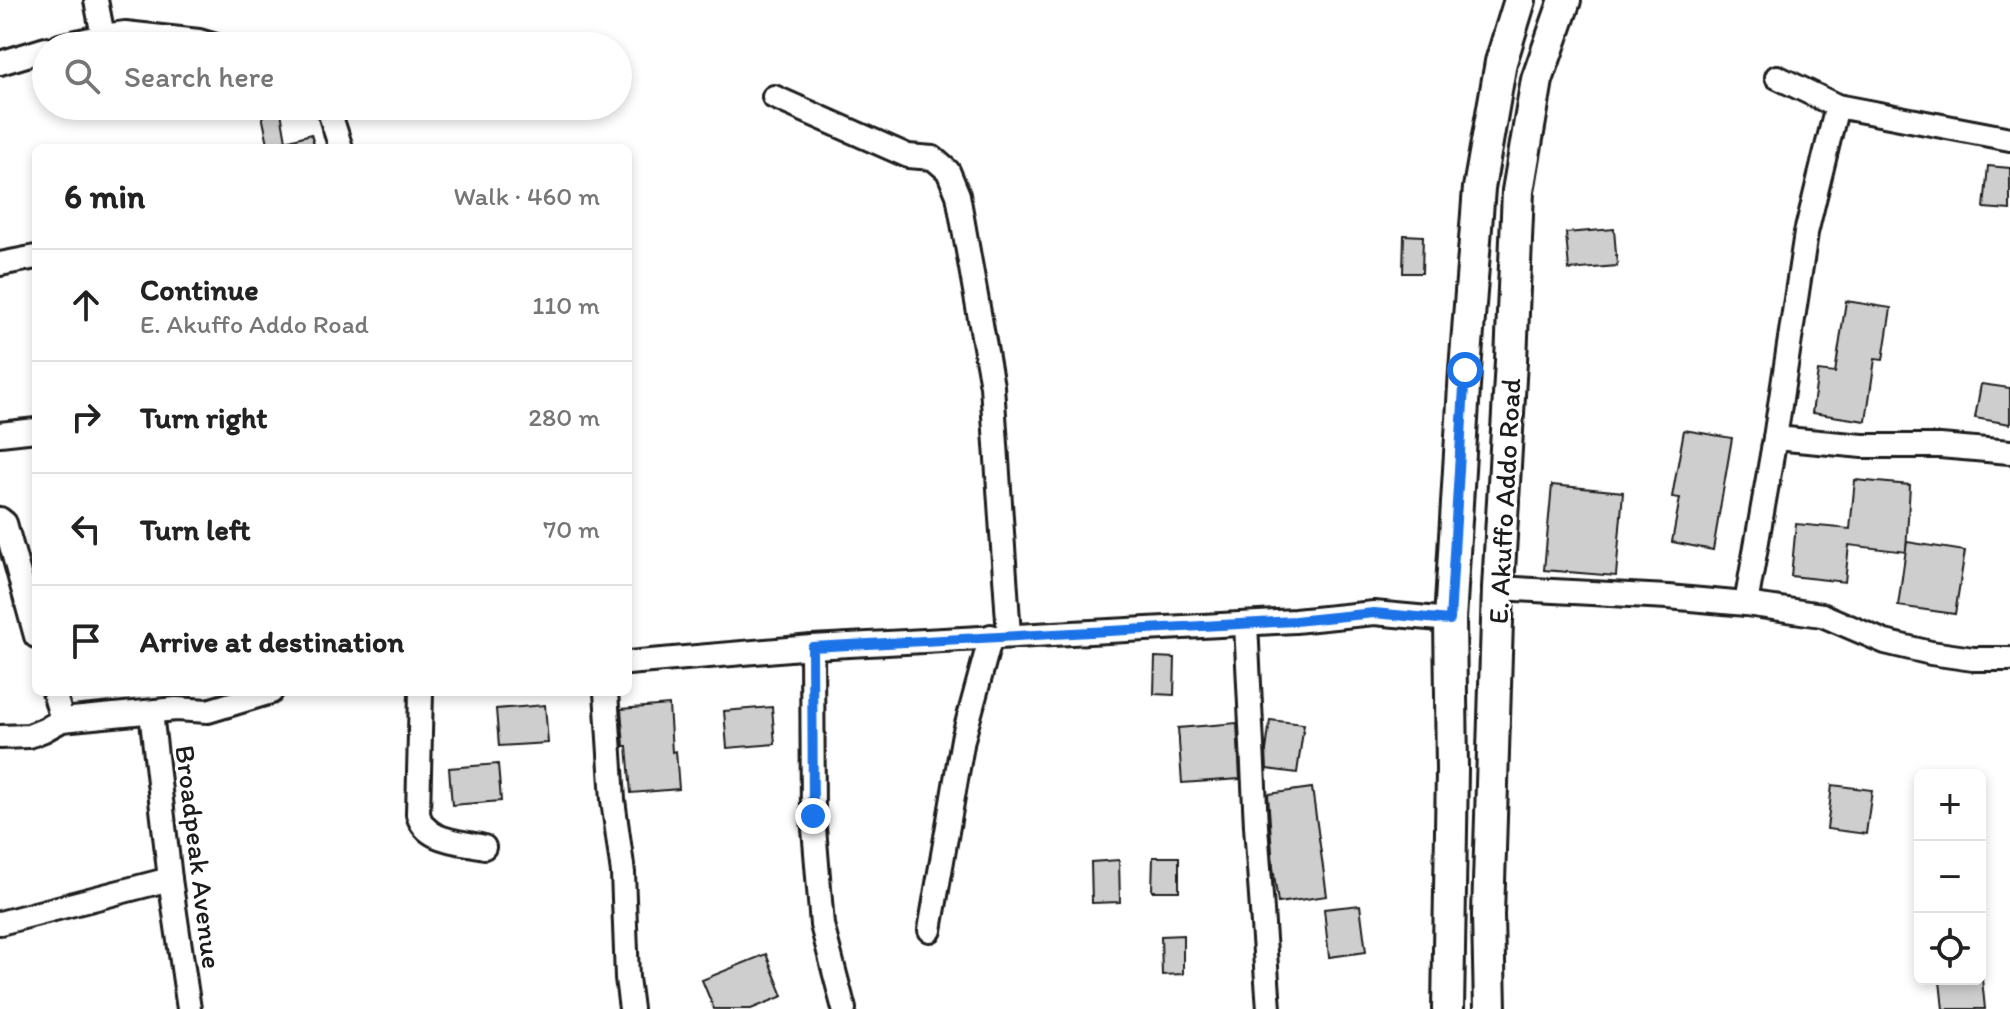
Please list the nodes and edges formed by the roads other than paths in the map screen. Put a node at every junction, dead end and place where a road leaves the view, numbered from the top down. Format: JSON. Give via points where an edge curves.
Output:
{"nodes":[{"id":1,"x":96,"y":0,"type":"edge"},
{"id":2,"x":1520,"y":0,"type":"edge"},
{"id":3,"x":1565,"y":0,"type":"edge"},
{"id":4,"x":102,"y":32,"type":"edge"},
{"id":5,"x":32,"y":53,"type":"edge"},
{"id":6,"x":0,"y":63,"type":"edge"},
{"id":7,"x":1777,"y":77,"type":"dead end"},
{"id":8,"x":774,"y":97,"type":"dead end"},
{"id":9,"x":1837,"y":106,"type":"junction"},
{"id":10,"x":331,"y":120,"type":"edge"},
{"id":11,"x":2010,"y":139,"type":"edge"},
{"id":12,"x":340,"y":144,"type":"edge"},
{"id":13,"x":32,"y":258,"type":"edge"},
{"id":14,"x":0,"y":264,"type":"edge"},
{"id":15,"x":32,"y":430,"type":"edge"},
{"id":16,"x":0,"y":434,"type":"edge"},
{"id":17,"x":1775,"y":438,"type":"junction"},
{"id":18,"x":2010,"y":452,"type":"edge"},
{"id":19,"x":0,"y":519,"type":"edge"},
{"id":20,"x":1498,"y":588,"type":"junction"},
{"id":21,"x":1746,"y":604,"type":"junction"},
{"id":22,"x":1450,"y":620,"type":"junction"},
{"id":23,"x":32,"y":621,"type":"edge"},
{"id":24,"x":1246,"y":624,"type":"junction"},
{"id":25,"x":1000,"y":636,"type":"junction"},
{"id":26,"x":812,"y":647,"type":"junction"},
{"id":27,"x":2010,"y":659,"type":"edge"},
{"id":28,"x":632,"y":663,"type":"edge"},
{"id":29,"x":55,"y":696,"type":"edge"},
{"id":30,"x":258,"y":696,"type":"edge"},
{"id":31,"x":421,"y":696,"type":"edge"},
{"id":32,"x":606,"y":696,"type":"edge"},
{"id":33,"x":151,"y":712,"type":"junction"},
{"id":34,"x":62,"y":720,"type":"junction"},
{"id":35,"x":0,"y":737,"type":"edge"},
{"id":36,"x":484,"y":847,"type":"dead end"},
{"id":37,"x":170,"y":879,"type":"junction"},
{"id":38,"x":0,"y":923,"type":"edge"},
{"id":39,"x":930,"y":930,"type":"dead end"},
{"id":40,"x":189,"y":1009,"type":"edge"},
{"id":41,"x":631,"y":1009,"type":"edge"},
{"id":42,"x":844,"y":1009,"type":"edge"},
{"id":43,"x":1269,"y":1009,"type":"edge"},
{"id":44,"x":1448,"y":1009,"type":"edge"},
{"id":45,"x":1490,"y":1009,"type":"edge"}],
"edges":[{"from":1,"to":4,"type":"street"},
{"from":2,"to":22,"type":"main road","name":"E. Akuffo Addo Road","via":[[1501,62],[1479,188]]},
{"from":3,"to":20,"type":"main road","name":"E. Akuffo Addo Road","via":[[1537,80],[1518,191]]},
{"from":5,"to":6,"type":"street"},
{"from":7,"to":9,"type":"street"},
{"from":8,"to":25,"type":"street","via":[[908,156],[933,158],[948,171],[958,195],[992,386]]},
{"from":9,"to":11,"type":"street"},
{"from":9,"to":17,"type":"street","via":[[1806,233]]},
{"from":10,"to":12,"type":"street"},
{"from":13,"to":14,"type":"street"},
{"from":15,"to":16,"type":"street"},
{"from":17,"to":18,"type":"street"},
{"from":17,"to":21,"type":"street"},
{"from":19,"to":23,"type":"street"},
{"from":20,"to":21,"type":"street"},
{"from":20,"to":45,"type":"main road","name":"E. Akuffo Addo Road"},
{"from":21,"to":27,"type":"street","via":[[1822,615],[1885,642],[1931,653]]},
{"from":22,"to":24,"type":"street","via":[[1374,613]]},
{"from":22,"to":44,"type":"main road","name":"E. Akuffo Addo Road"},
{"from":24,"to":25,"type":"street"},
{"from":24,"to":43,"type":"street"},
{"from":25,"to":26,"type":"street"},
{"from":25,"to":39,"type":"street","via":[[963,739]]},
{"from":26,"to":28,"type":"street"},
{"from":26,"to":42,"type":"street","via":[[814,832],[822,925]]},
{"from":29,"to":34,"type":"street"},
{"from":30,"to":33,"type":"street","via":[[208,711]]},
{"from":31,"to":36,"type":"street","via":[[421,824],[433,836]]},
{"from":32,"to":41,"type":"street"},
{"from":33,"to":34,"type":"street"},
{"from":33,"to":37,"type":"street","name":"Broadpeak Avenue"},
{"from":34,"to":35,"type":"street","via":[[29,736]]},
{"from":37,"to":38,"type":"street"},
{"from":37,"to":40,"type":"street","name":"Broadpeak Avenue"}]}
